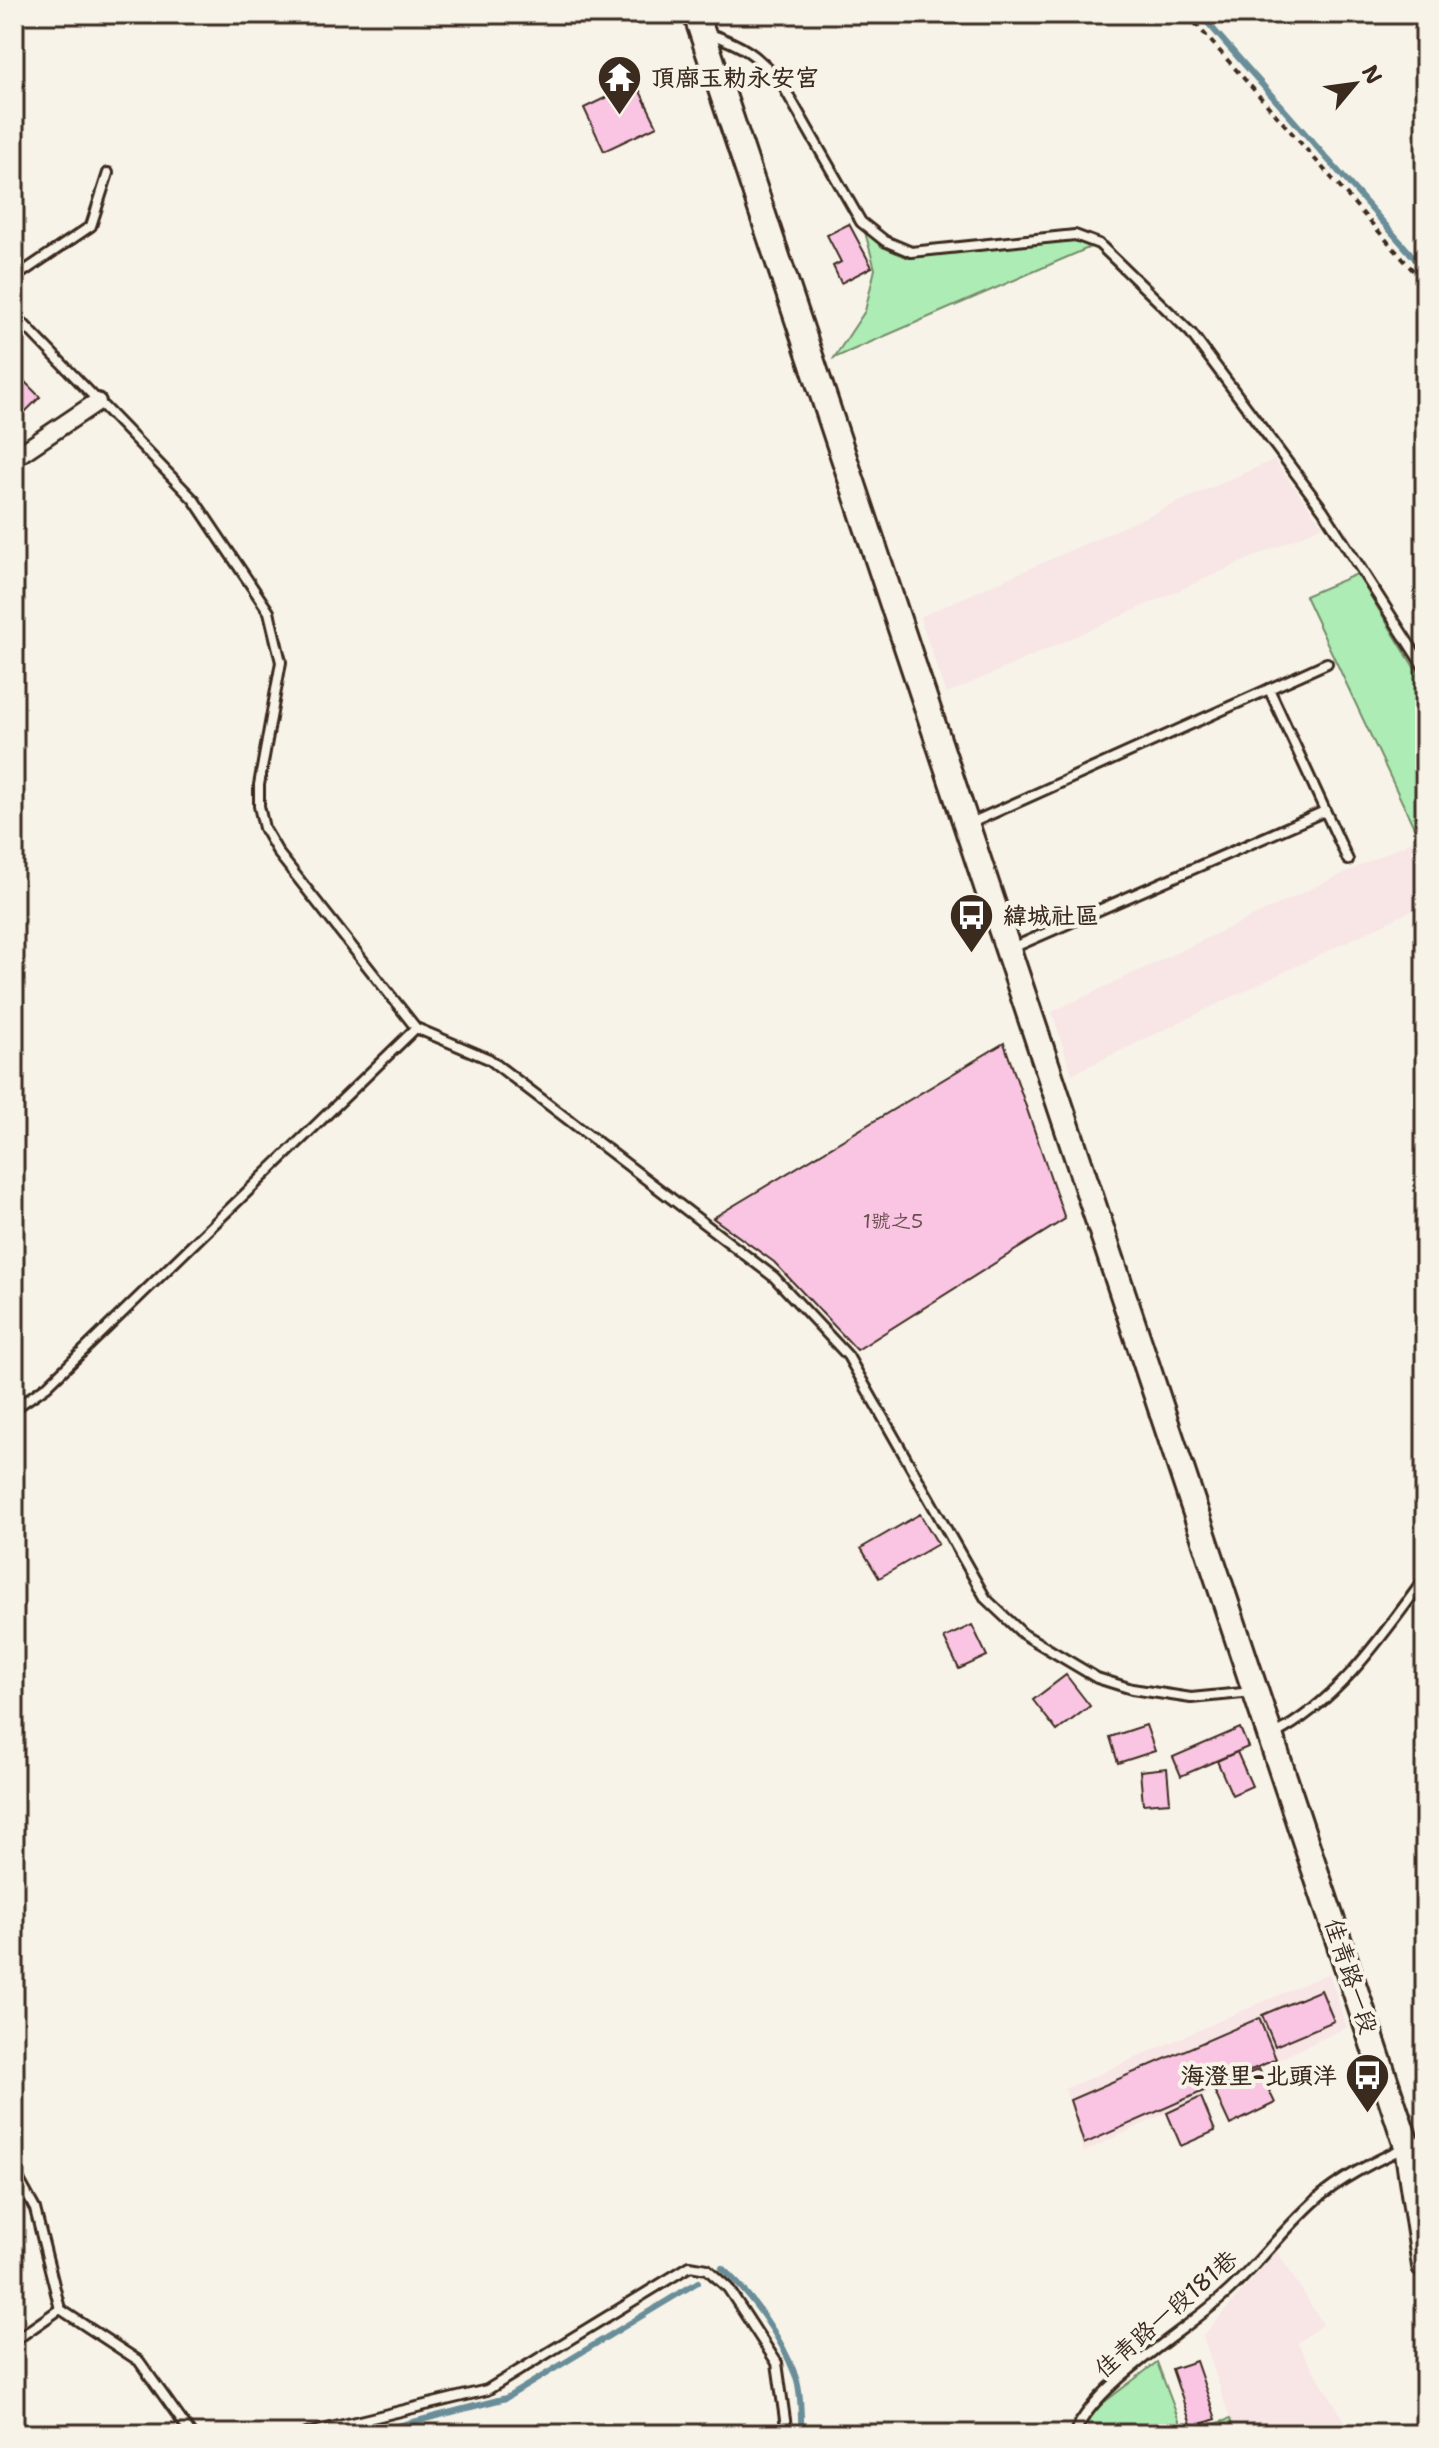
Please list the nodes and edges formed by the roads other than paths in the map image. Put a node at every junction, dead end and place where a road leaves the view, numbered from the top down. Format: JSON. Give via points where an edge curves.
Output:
{"nodes":[{"id":1,"x":699,"y":23,"type":"edge"},
{"id":2,"x":108,"y":173,"type":"dead end"},
{"id":3,"x":14,"y":278,"type":"edge"},
{"id":4,"x":14,"y":314,"type":"edge"},
{"id":5,"x":97,"y":402,"type":"junction"},
{"id":6,"x":14,"y":458,"type":"edge"},
{"id":7,"x":1327,"y":663,"type":"dead end"},
{"id":8,"x":1425,"y":669,"type":"edge"},
{"id":9,"x":1269,"y":689,"type":"junction"},
{"id":10,"x":1325,"y":811,"type":"junction"},
{"id":11,"x":966,"y":825,"type":"junction"},
{"id":12,"x":1348,"y":860,"type":"dead end"},
{"id":13,"x":1008,"y":950,"type":"junction"},
{"id":14,"x":416,"y":1028,"type":"junction"},
{"id":15,"x":14,"y":1409,"type":"edge"},
{"id":16,"x":1425,"y":1578,"type":"edge"},
{"id":17,"x":1258,"y":1692,"type":"junction"},
{"id":18,"x":1273,"y":1736,"type":"junction"},
{"id":19,"x":1416,"y":2142,"type":"edge"},
{"id":20,"x":14,"y":2171,"type":"edge"},
{"id":21,"x":1425,"y":2266,"type":"edge"},
{"id":22,"x":60,"y":2309,"type":"junction"},
{"id":23,"x":14,"y":2341,"type":"edge"},
{"id":24,"x":191,"y":2434,"type":"edge"},
{"id":25,"x":306,"y":2434,"type":"edge"},
{"id":26,"x":787,"y":2434,"type":"edge"},
{"id":27,"x":1074,"y":2434,"type":"edge"}],
"edges":[{"from":1,"to":8,"type":"lane","via":[[742,45],[766,65],[861,222],[885,241],[911,252],[1075,235],[1099,244],[1191,333],[1247,406],[1323,510]]},
{"from":1,"to":11,"type":"street","name":"佳青路一段"},
{"from":2,"to":3,"type":"lane","via":[[91,226]]},
{"from":4,"to":5,"type":"lane"},
{"from":5,"to":6,"type":"street"},
{"from":5,"to":14,"type":"lane","via":[[194,500],[269,612],[281,662],[259,785],[264,828]]},
{"from":7,"to":9,"type":"lane"},
{"from":9,"to":10,"type":"lane"},
{"from":9,"to":11,"type":"lane"},
{"from":10,"to":12,"type":"lane"},
{"from":10,"to":13,"type":"lane"},
{"from":11,"to":13,"type":"street","name":"佳青路一段"},
{"from":13,"to":17,"type":"street","name":"佳青路一段"},
{"from":14,"to":15,"type":"lane","via":[[47,1386]]},
{"from":14,"to":17,"type":"lane","via":[[489,1059],[774,1277],[848,1356],[986,1599],[1023,1634],[1097,1678],[1132,1689],[1191,1698]]},
{"from":16,"to":18,"type":"lane","via":[[1372,1648],[1304,1720]]},
{"from":17,"to":18,"type":"street","name":"佳青路一段"},
{"from":18,"to":19,"type":"street","name":"佳青路一段"},
{"from":19,"to":21,"type":"street","name":"佳青路一段"},
{"from":19,"to":27,"type":"lane","name":"佳青路一段181巷","via":[[1326,2192],[1277,2236],[1227,2293],[1100,2396]]},
{"from":20,"to":22,"type":"lane","via":[[35,2209]]},
{"from":22,"to":23,"type":"lane"},
{"from":22,"to":24,"type":"lane","via":[[139,2361]]},
{"from":25,"to":26,"type":"lane","via":[[487,2390],[690,2266],[707,2269],[728,2288],[777,2363]]}]}
